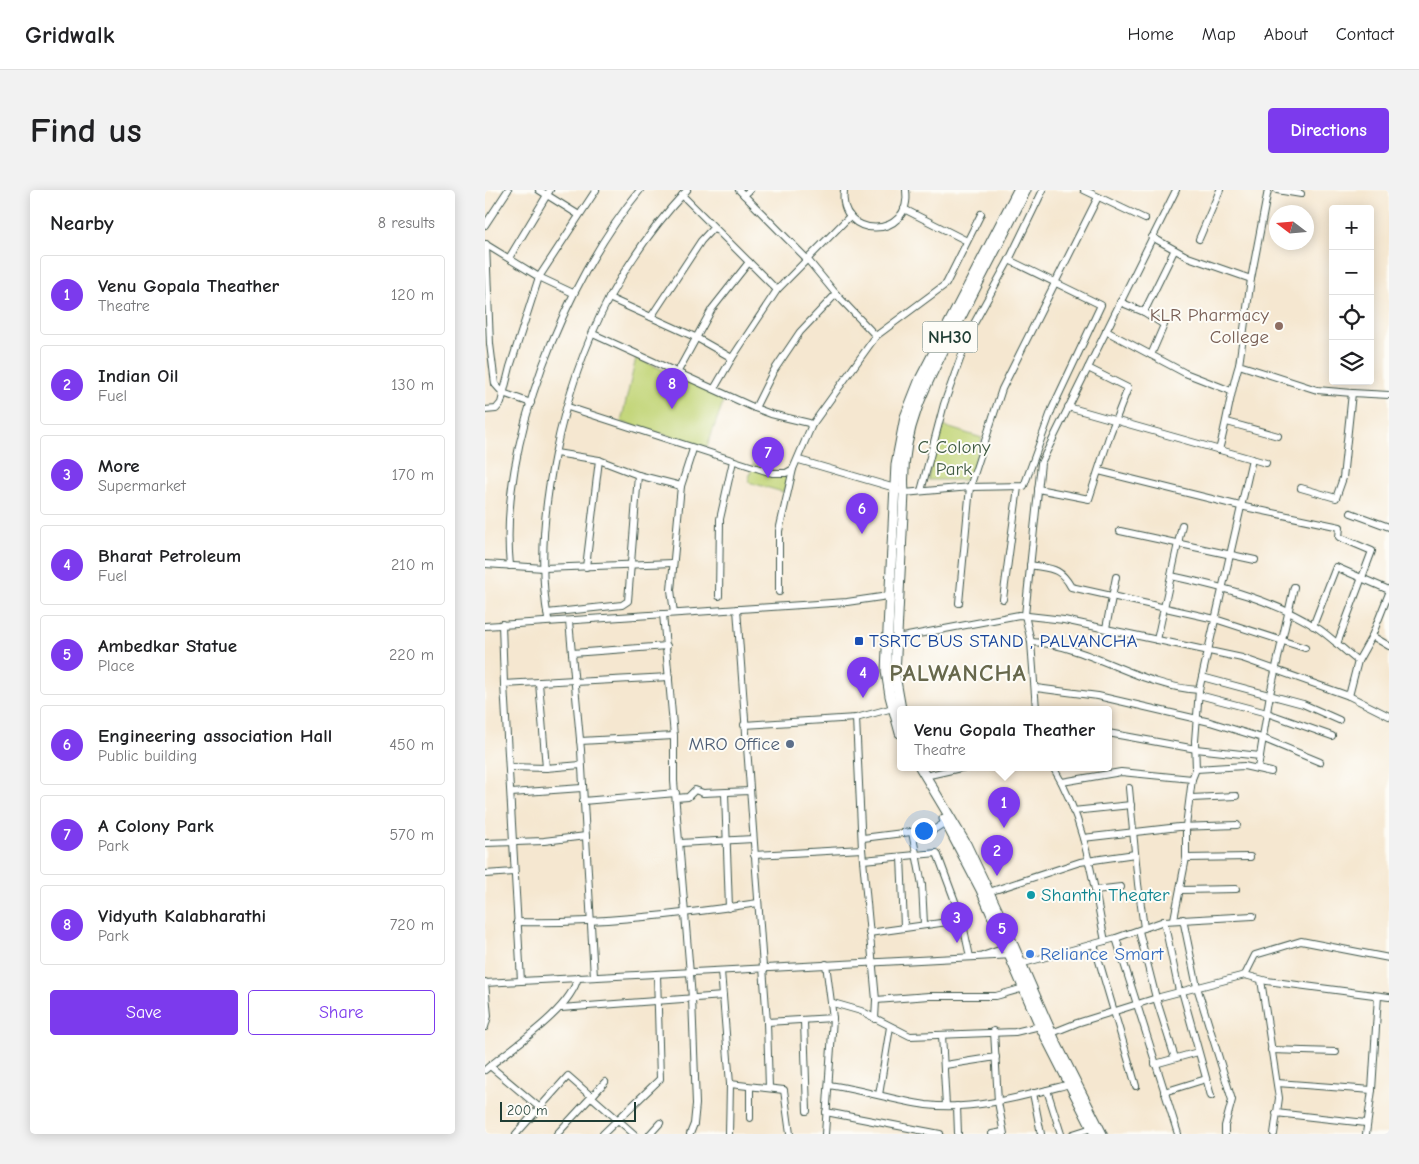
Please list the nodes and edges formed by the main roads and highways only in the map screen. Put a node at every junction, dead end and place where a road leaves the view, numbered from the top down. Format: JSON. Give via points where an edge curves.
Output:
{"nodes":[{"id":1,"x":1018,"y":190,"type":"edge"},
{"id":2,"x":1027,"y":190,"type":"edge"},
{"id":3,"x":900,"y":490,"type":"junction"},
{"id":4,"x":897,"y":708,"type":"edge"},
{"id":5,"x":915,"y":771,"type":"edge"},
{"id":6,"x":922,"y":771,"type":"edge"},
{"id":7,"x":1010,"y":953,"type":"junction"},
{"id":8,"x":1093,"y":1131,"type":"edge"},
{"id":9,"x":1102,"y":1134,"type":"edge"}],
"edges":[{"from":1,"to":3,"type":"highway","number":"NH30","via":[[920,379],[901,434],[896,464]]},
{"from":2,"to":3,"type":"highway","number":"NH30","via":[[926,383],[907,437]]},
{"from":3,"to":4,"type":"highway","number":"NH30"},
{"from":3,"to":4,"type":"highway","number":"NH30","via":[[889,596],[886,671]]},
{"from":5,"to":7,"type":"highway","via":[[946,822]]},
{"from":6,"to":7,"type":"highway","via":[[966,844],[1009,936]]},
{"from":7,"to":8,"type":"highway","via":[[1040,1026]]},
{"from":7,"to":9,"type":"highway","via":[[1020,964]]}]}
